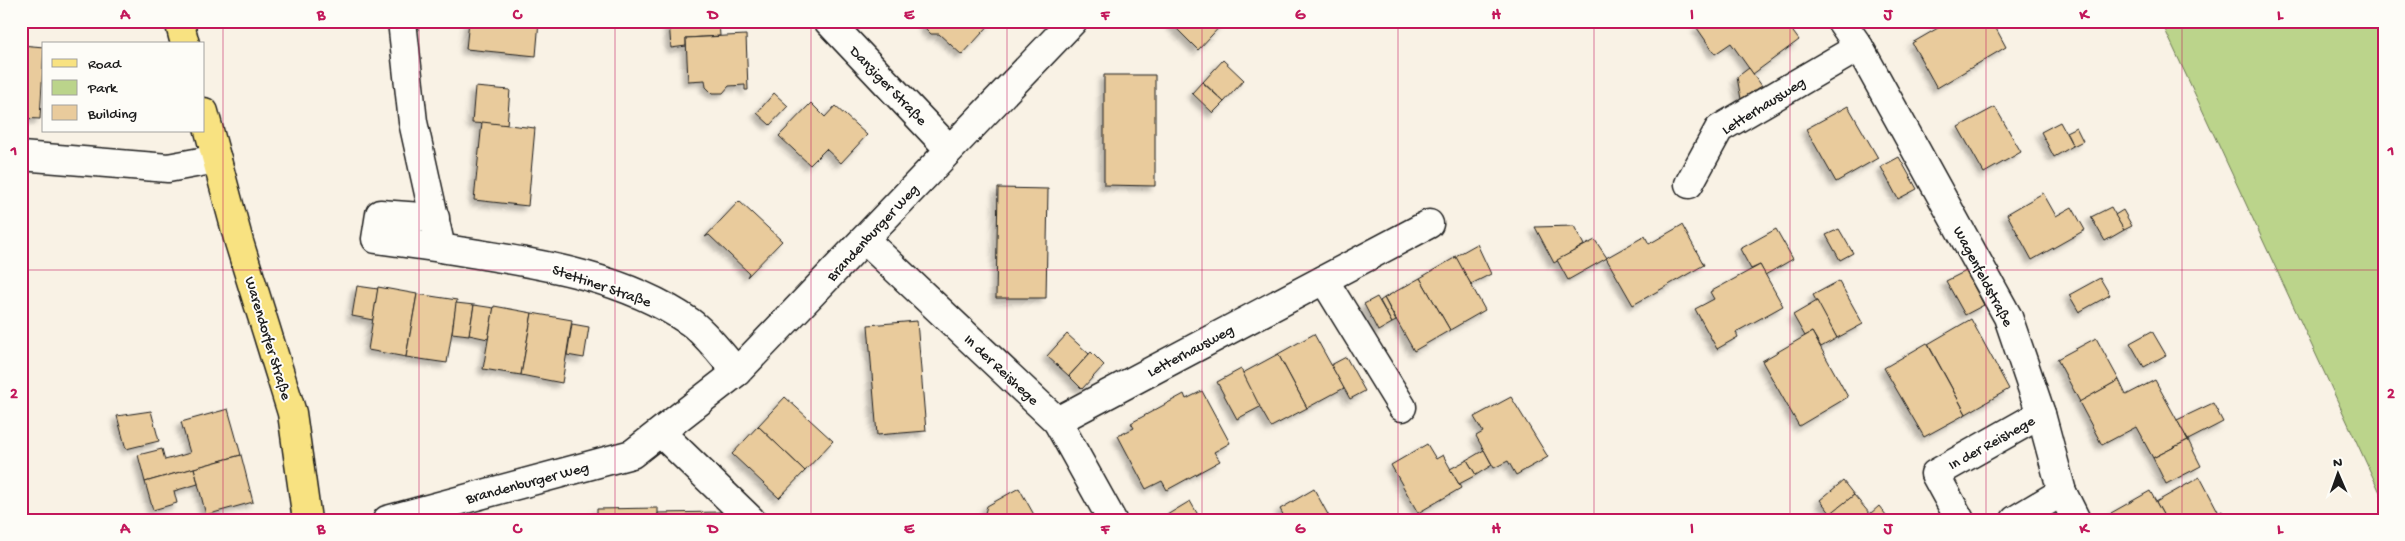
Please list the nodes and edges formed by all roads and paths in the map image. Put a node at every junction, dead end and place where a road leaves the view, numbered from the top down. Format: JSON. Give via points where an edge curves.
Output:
{"nodes":[{"id":1,"x":179,"y":21,"type":"edge"},
{"id":2,"x":402,"y":21,"type":"edge"},
{"id":3,"x":828,"y":21,"type":"edge"},
{"id":4,"x":1073,"y":21,"type":"edge"},
{"id":5,"x":1841,"y":21,"type":"edge"},
{"id":6,"x":184,"y":42,"type":"edge"},
{"id":7,"x":1859,"y":47,"type":"junction"},
{"id":8,"x":205,"y":116,"type":"edge"},
{"id":9,"x":950,"y":149,"type":"junction"},
{"id":10,"x":21,"y":156,"type":"edge"},
{"id":11,"x":216,"y":159,"type":"junction"},
{"id":12,"x":1689,"y":184,"type":"dead end"},
{"id":13,"x":435,"y":218,"type":"junction"},
{"id":14,"x":1429,"y":224,"type":"dead end"},
{"id":15,"x":865,"y":240,"type":"junction"},
{"id":16,"x":441,"y":248,"type":"junction"},
{"id":17,"x":1324,"y":280,"type":"junction"},
{"id":18,"x":737,"y":372,"type":"junction"},
{"id":19,"x":1402,"y":407,"type":"dead end"},
{"id":20,"x":2041,"y":414,"type":"junction"},
{"id":21,"x":1057,"y":421,"type":"junction"},
{"id":22,"x":661,"y":433,"type":"junction"},
{"id":23,"x":2062,"y":492,"type":"junction"},
{"id":24,"x":307,"y":520,"type":"edge"},
{"id":25,"x":387,"y":520,"type":"edge"},
{"id":26,"x":751,"y":520,"type":"edge"},
{"id":27,"x":1112,"y":520,"type":"edge"},
{"id":28,"x":1960,"y":520,"type":"edge"},
{"id":29,"x":2015,"y":520,"type":"edge"},
{"id":30,"x":2076,"y":520,"type":"edge"}],
"edges":[{"from":1,"to":6,"type":"main road"},
{"from":2,"to":13,"type":"street","via":[[413,122]]},
{"from":3,"to":9,"type":"street","name":"Danziger Straße"},
{"from":4,"to":9,"type":"street","name":"Brandenburger Weg"},
{"from":5,"to":7,"type":"street","name":"Wagenfeldstraße"},
{"from":7,"to":12,"type":"street","name":"Letterhausweg","via":[[1719,129]]},
{"from":7,"to":20,"type":"street","name":"Wagenfeldstraße","via":[[2008,317]]},
{"from":8,"to":11,"type":"main road","name":"Warendorfer Straße"},
{"from":9,"to":15,"type":"street","name":"Brandenburger Weg"},
{"from":10,"to":11,"type":"street","via":[[168,168]]},
{"from":11,"to":24,"type":"main road","name":"Warendorfer Straße","via":[[292,413]]},
{"from":13,"to":16,"type":"street"},
{"from":13,"to":16,"type":"street","name":"Stettiner Straße","via":[[380,214],[376,239]]},
{"from":14,"to":17,"type":"street","name":"Letterhausweg"},
{"from":15,"to":18,"type":"street","name":"Brandenburger Weg"},
{"from":15,"to":21,"type":"street","name":"In der Reishege"},
{"from":16,"to":18,"type":"street","name":"Stettiner Straße","via":[[562,268],[643,296],[692,323]]},
{"from":17,"to":19,"type":"street"},
{"from":17,"to":21,"type":"street","name":"Letterhausweg"},
{"from":18,"to":22,"type":"street","name":"Brandenburger Weg"},
{"from":20,"to":23,"type":"street","name":"Wagenfeldstraße"},
{"from":20,"to":28,"type":"street","name":"In der Reishege","via":[[1935,474]]},
{"from":21,"to":27,"type":"street","name":"In der Reishege"},
{"from":22,"to":25,"type":"street","name":"Brandenburger Weg","via":[[632,454]]},
{"from":22,"to":26,"type":"street"},
{"from":23,"to":29,"type":"street"},
{"from":23,"to":30,"type":"street","name":"Wagenfeldstraße"}]}
